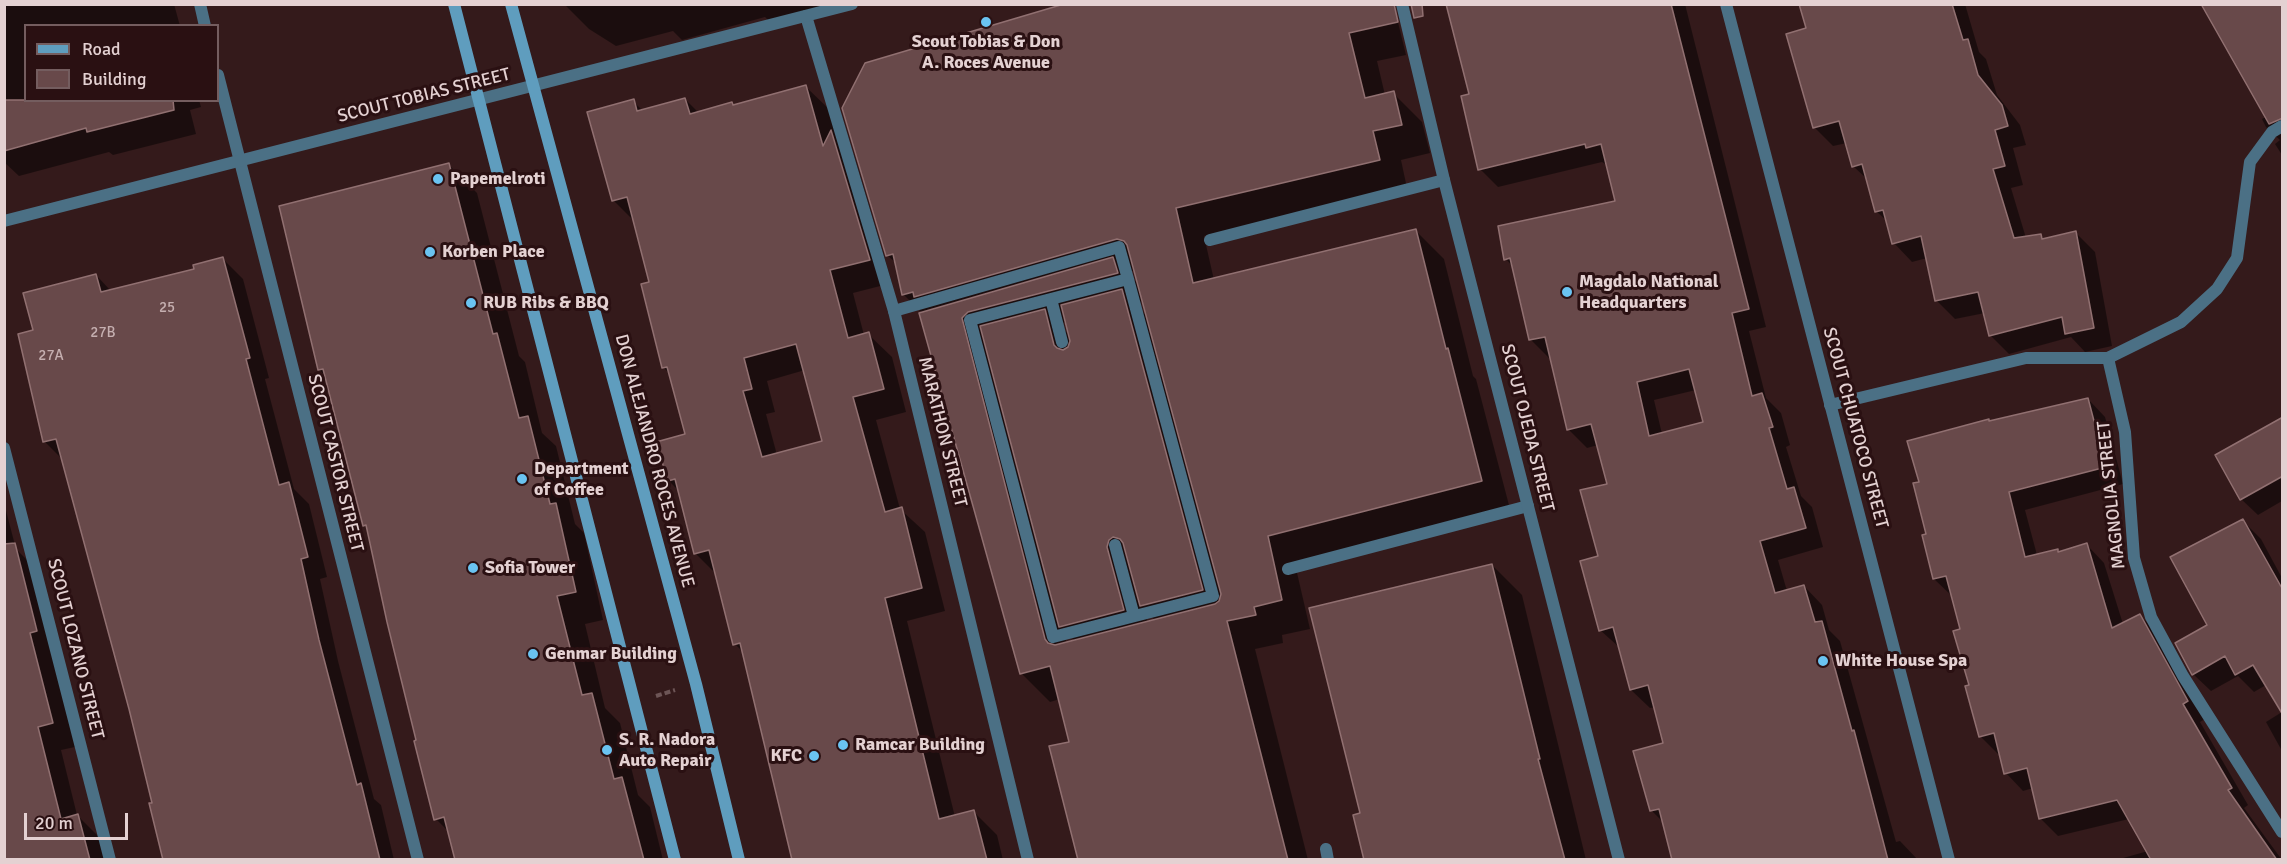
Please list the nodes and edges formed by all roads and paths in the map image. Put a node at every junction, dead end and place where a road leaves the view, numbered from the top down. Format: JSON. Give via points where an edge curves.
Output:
{"nodes":[{"id":1,"x":200,"y":4,"type":"edge"},
{"id":2,"x":454,"y":4,"type":"edge"},
{"id":3,"x":511,"y":4,"type":"edge"},
{"id":4,"x":852,"y":4,"type":"edge"},
{"id":5,"x":1402,"y":4,"type":"edge"},
{"id":6,"x":1726,"y":4,"type":"edge"},
{"id":7,"x":806,"y":16,"type":"junction"},
{"id":8,"x":205,"y":24,"type":"edge"},
{"id":9,"x":219,"y":79,"type":"edge"},
{"id":10,"x":532,"y":87,"type":"junction"},
{"id":11,"x":479,"y":100,"type":"junction"},
{"id":12,"x":2283,"y":126,"type":"edge"},
{"id":13,"x":240,"y":161,"type":"junction"},
{"id":14,"x":1444,"y":180,"type":"junction"},
{"id":15,"x":4,"y":221,"type":"edge"},
{"id":16,"x":1210,"y":240,"type":"dead end"},
{"id":17,"x":1128,"y":279,"type":"junction"},
{"id":18,"x":1051,"y":299,"type":"junction"},
{"id":19,"x":894,"y":311,"type":"junction"},
{"id":20,"x":1062,"y":342,"type":"dead end"},
{"id":21,"x":2108,"y":358,"type":"junction"},
{"id":22,"x":1830,"y":405,"type":"junction"},
{"id":23,"x":4,"y":448,"type":"edge"},
{"id":24,"x":1528,"y":506,"type":"junction"},
{"id":25,"x":1115,"y":544,"type":"dead end"},
{"id":26,"x":1288,"y":569,"type":"dead end"},
{"id":27,"x":1134,"y":616,"type":"junction"},
{"id":28,"x":696,"y":684,"type":"junction"},
{"id":29,"x":635,"y":702,"type":"junction"},
{"id":30,"x":2283,"y":832,"type":"edge"},
{"id":31,"x":110,"y":860,"type":"edge"},
{"id":32,"x":418,"y":860,"type":"edge"},
{"id":33,"x":675,"y":860,"type":"edge"},
{"id":34,"x":739,"y":860,"type":"edge"},
{"id":35,"x":1028,"y":860,"type":"edge"},
{"id":36,"x":1619,"y":860,"type":"edge"},
{"id":37,"x":1949,"y":860,"type":"edge"}],
"edges":[{"from":1,"to":8,"type":"street"},
{"from":2,"to":11,"type":"main road"},
{"from":3,"to":10,"type":"main road","name":"DON ALEJANDRO ROCES AVENUE"},
{"from":4,"to":7,"type":"street","name":"SCOUT TOBIAS STREET"},
{"from":5,"to":14,"type":"street","name":"SCOUT OJEDA STREET"},
{"from":6,"to":22,"type":"street","name":"SCOUT CHUATOCO STREET"},
{"from":7,"to":10,"type":"street","name":"SCOUT TOBIAS STREET"},
{"from":7,"to":19,"type":"street","name":"MARATHON STREET"},
{"from":9,"to":13,"type":"street","name":"SCOUT CASTOR STREET"},
{"from":10,"to":11,"type":"street","name":"SCOUT TOBIAS STREET"},
{"from":10,"to":28,"type":"main road","name":"DON ALEJANDRO ROCES AVENUE"},
{"from":11,"to":13,"type":"street","name":"SCOUT TOBIAS STREET"},
{"from":11,"to":29,"type":"main road"},
{"from":12,"to":21,"type":"street","via":[[2272,132],[2250,162],[2237,258],[2217,289],[2181,322]]},
{"from":13,"to":15,"type":"street","name":"SCOUT TOBIAS STREET"},
{"from":13,"to":32,"type":"street","name":"SCOUT CASTOR STREET"},
{"from":14,"to":16,"type":"street"},
{"from":14,"to":24,"type":"street","name":"SCOUT OJEDA STREET"},
{"from":17,"to":18,"type":"street"},
{"from":17,"to":19,"type":"street","via":[[1119,247]]},
{"from":17,"to":27,"type":"street","via":[[1213,596]]},
{"from":18,"to":20,"type":"street"},
{"from":18,"to":27,"type":"street","via":[[970,320],[984,377],[1053,637]]},
{"from":19,"to":35,"type":"street","name":"MARATHON STREET"},
{"from":21,"to":22,"type":"street","via":[[2026,358]]},
{"from":21,"to":30,"type":"street","name":"MAGNOLIA STREET","via":[[2125,432],[2134,558],[2151,617],[2183,676]]},
{"from":22,"to":37,"type":"street","name":"SCOUT CHUATOCO STREET"},
{"from":23,"to":31,"type":"street","name":"SCOUT LOZANO STREET"},
{"from":24,"to":26,"type":"street"},
{"from":24,"to":36,"type":"street","name":"SCOUT OJEDA STREET"},
{"from":25,"to":27,"type":"street"},
{"from":28,"to":29,"type":"path"},
{"from":28,"to":34,"type":"main road","name":"DON ALEJANDRO ROCES AVENUE"},
{"from":29,"to":33,"type":"main road"}]}
